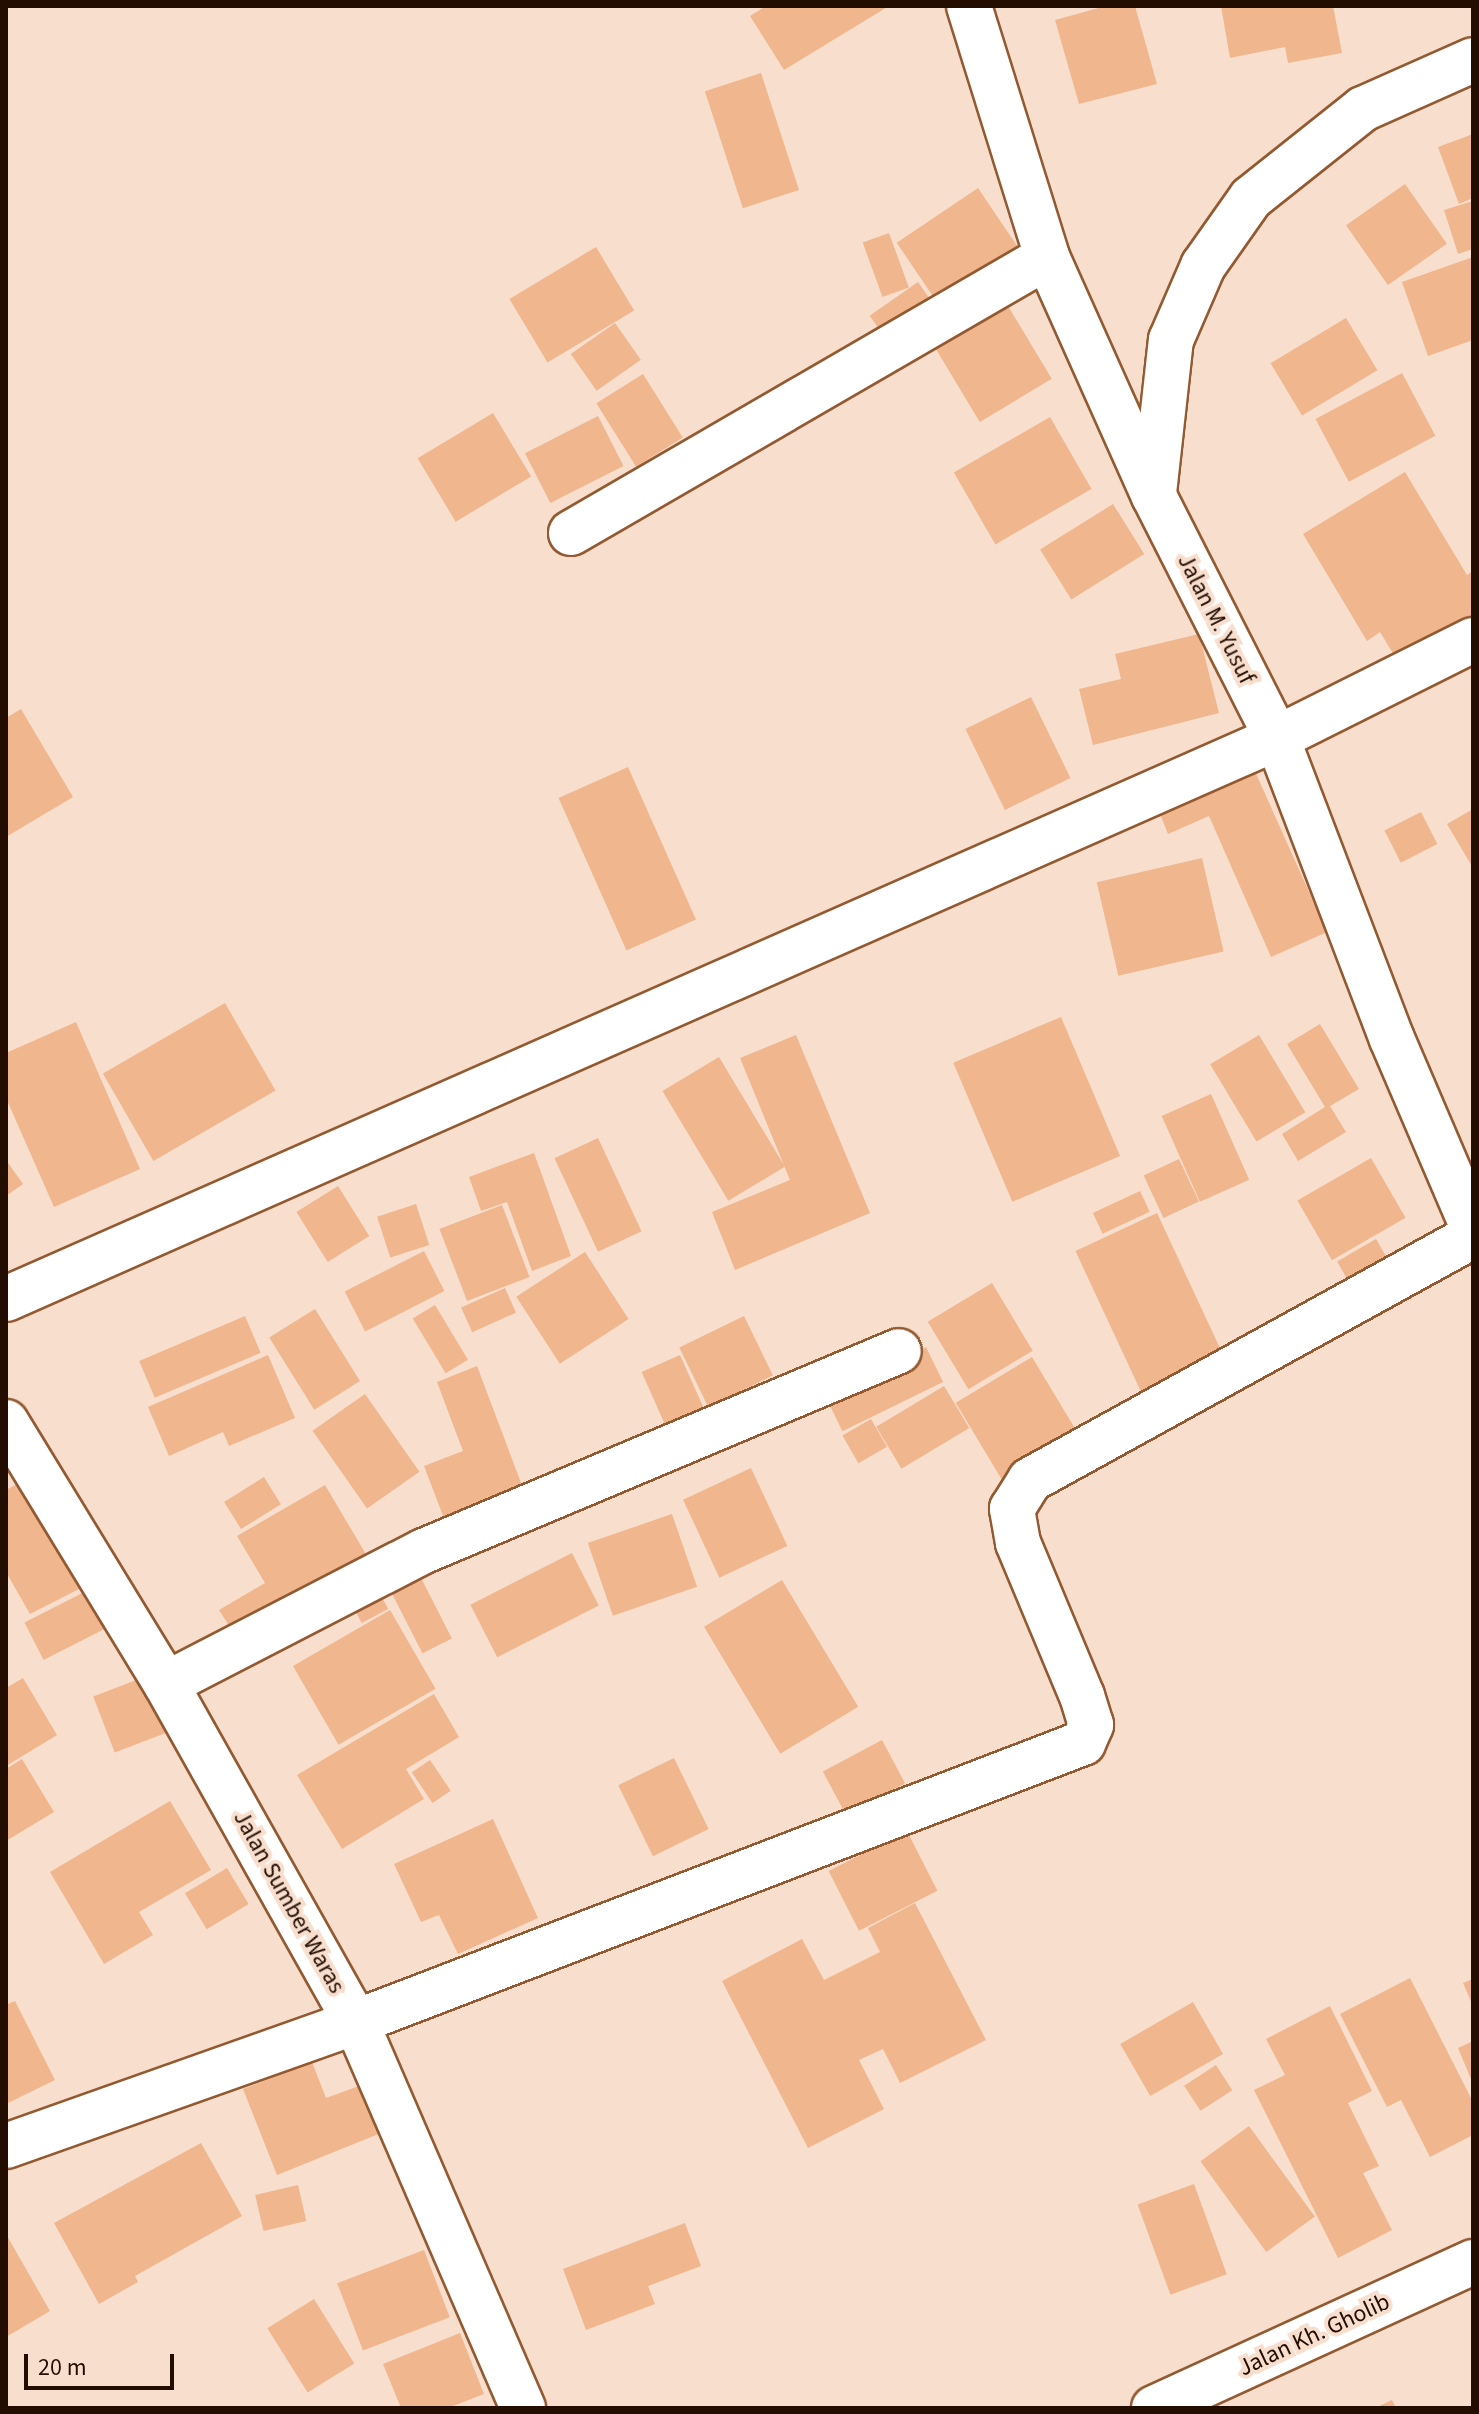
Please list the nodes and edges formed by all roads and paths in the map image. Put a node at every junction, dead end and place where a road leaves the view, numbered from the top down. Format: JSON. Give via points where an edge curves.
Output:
{"nodes":[{"id":1,"x":969,"y":6,"type":"edge"},
{"id":2,"x":1473,"y":60,"type":"edge"},
{"id":3,"x":1047,"y":257,"type":"junction"},
{"id":4,"x":1154,"y":496,"type":"junction"},
{"id":5,"x":571,"y":533,"type":"dead end"},
{"id":6,"x":1473,"y":640,"type":"edge"},
{"id":7,"x":1277,"y":738,"type":"junction"},
{"id":8,"x":1473,"y":1228,"type":"edge"},
{"id":9,"x":1473,"y":1236,"type":"edge"},
{"id":10,"x":6,"y":1299,"type":"edge"},
{"id":11,"x":899,"y":1351,"type":"dead end"},
{"id":12,"x":6,"y":1422,"type":"edge"},
{"id":13,"x":166,"y":1684,"type":"junction"},
{"id":14,"x":356,"y":2022,"type":"junction"},
{"id":15,"x":6,"y":2146,"type":"edge"},
{"id":16,"x":1473,"y":2262,"type":"edge"},
{"id":17,"x":523,"y":2408,"type":"edge"},
{"id":18,"x":1154,"y":2408,"type":"edge"}],
"edges":[{"from":1,"to":3,"type":"street","name":"Jalan M. Yusuf"},
{"from":2,"to":4,"type":"street","via":[[1363,109],[1251,198],[1203,266],[1171,340]]},
{"from":3,"to":4,"type":"street","name":"Jalan M. Yusuf"},
{"from":3,"to":5,"type":"street"},
{"from":4,"to":7,"type":"street","name":"Jalan M. Yusuf"},
{"from":6,"to":7,"type":"street"},
{"from":7,"to":8,"type":"street","name":"Jalan M. Yusuf","via":[[1392,1039]]},
{"from":7,"to":10,"type":"street"},
{"from":9,"to":14,"type":"street","via":[[1030,1480],[1012,1509],[1018,1543],[1082,1696],[1091,1725],[1083,1743]]},
{"from":11,"to":13,"type":"street","via":[[424,1551]]},
{"from":12,"to":13,"type":"street","name":"Jalan Sumber Waras"},
{"from":13,"to":14,"type":"street","name":"Jalan Sumber Waras"},
{"from":14,"to":15,"type":"street"},
{"from":14,"to":17,"type":"street","name":"Jalan Sumber Waras"},
{"from":16,"to":18,"type":"street","name":"Jalan Kh. Gholib"}]}
